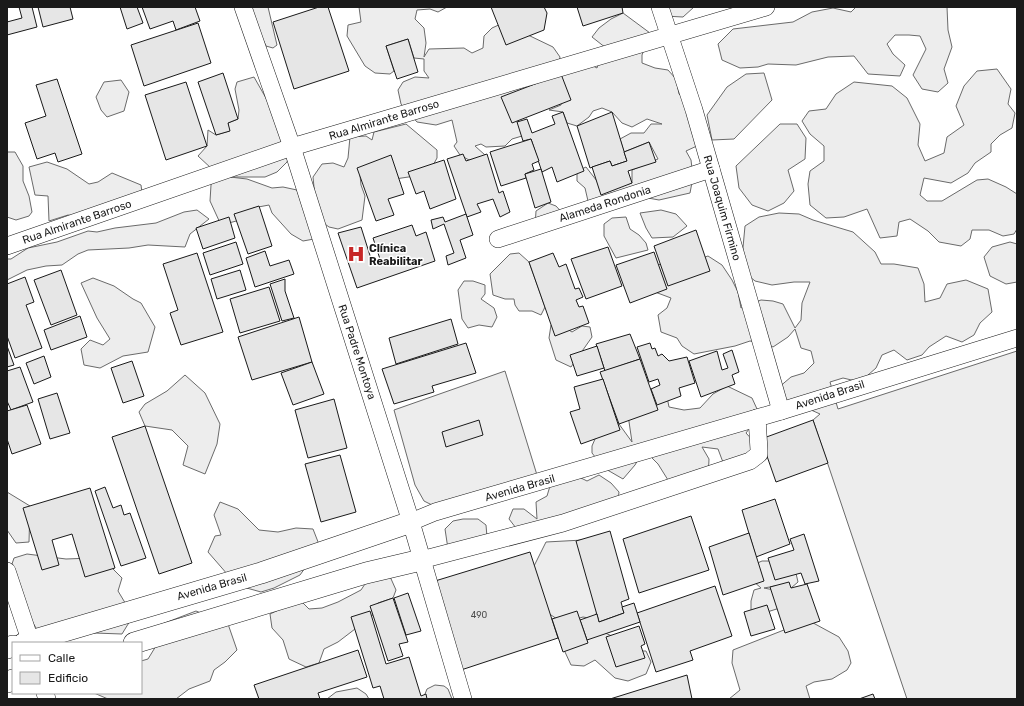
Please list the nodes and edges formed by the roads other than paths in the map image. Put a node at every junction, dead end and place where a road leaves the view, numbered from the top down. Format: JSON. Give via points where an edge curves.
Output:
{"nodes":[{"id":1,"x":243,"y":7,"type":"edge"},
{"id":2,"x":660,"y":7,"type":"edge"},
{"id":3,"x":766,"y":7,"type":"edge"},
{"id":4,"x":669,"y":34,"type":"junction"},
{"id":5,"x":292,"y":147,"type":"junction"},
{"id":6,"x":711,"y":170,"type":"junction"},
{"id":7,"x":498,"y":239,"type":"dead end"},
{"id":8,"x":7,"y":246,"type":"edge"},
{"id":9,"x":1017,"y":338,"type":"edge"},
{"id":10,"x":781,"y":411,"type":"junction"},
{"id":11,"x":757,"y":418,"type":"junction"},
{"id":12,"x":411,"y":522,"type":"junction"},
{"id":13,"x":421,"y":560,"type":"junction"},
{"id":14,"x":7,"y":571,"type":"edge"},
{"id":15,"x":25,"y":642,"type":"edge"},
{"id":16,"x":28,"y":642,"type":"edge"},
{"id":17,"x":137,"y":642,"type":"edge"},
{"id":18,"x":463,"y":699,"type":"edge"}],
"edges":[{"from":1,"to":5,"type":"street","name":"Rua Padre Montoya"},
{"from":2,"to":4,"type":"street","name":"Rua Joaquim Firmino"},
{"from":3,"to":4,"type":"street","name":"Rua Almirante Barroso"},
{"from":4,"to":5,"type":"street","name":"Rua Almirante Barroso"},
{"from":4,"to":6,"type":"street","name":"Rua Joaquim Firmino"},
{"from":5,"to":8,"type":"street","name":"Rua Almirante Barroso"},
{"from":5,"to":12,"type":"street","name":"Rua Padre Montoya"},
{"from":6,"to":7,"type":"street","name":"Alameda Rondonia"},
{"from":6,"to":10,"type":"street","name":"Rua Joaquim Firmino"},
{"from":9,"to":10,"type":"street","name":"Avenida Brasil"},
{"from":10,"to":11,"type":"street","name":"Avenida Brasil"},
{"from":11,"to":12,"type":"street","name":"Avenida Brasil","via":[[442,510]]},
{"from":11,"to":13,"type":"street","via":[[759,454],[750,461],[563,523]]},
{"from":12,"to":13,"type":"street","name":"Rua Padre Montoya"},
{"from":12,"to":16,"type":"street","name":"Avenida Brasil","via":[[261,573]]},
{"from":13,"to":17,"type":"street","via":[[366,573]]},
{"from":13,"to":18,"type":"street","name":"Rua Padre Montoya"},
{"from":14,"to":15,"type":"street"}]}
